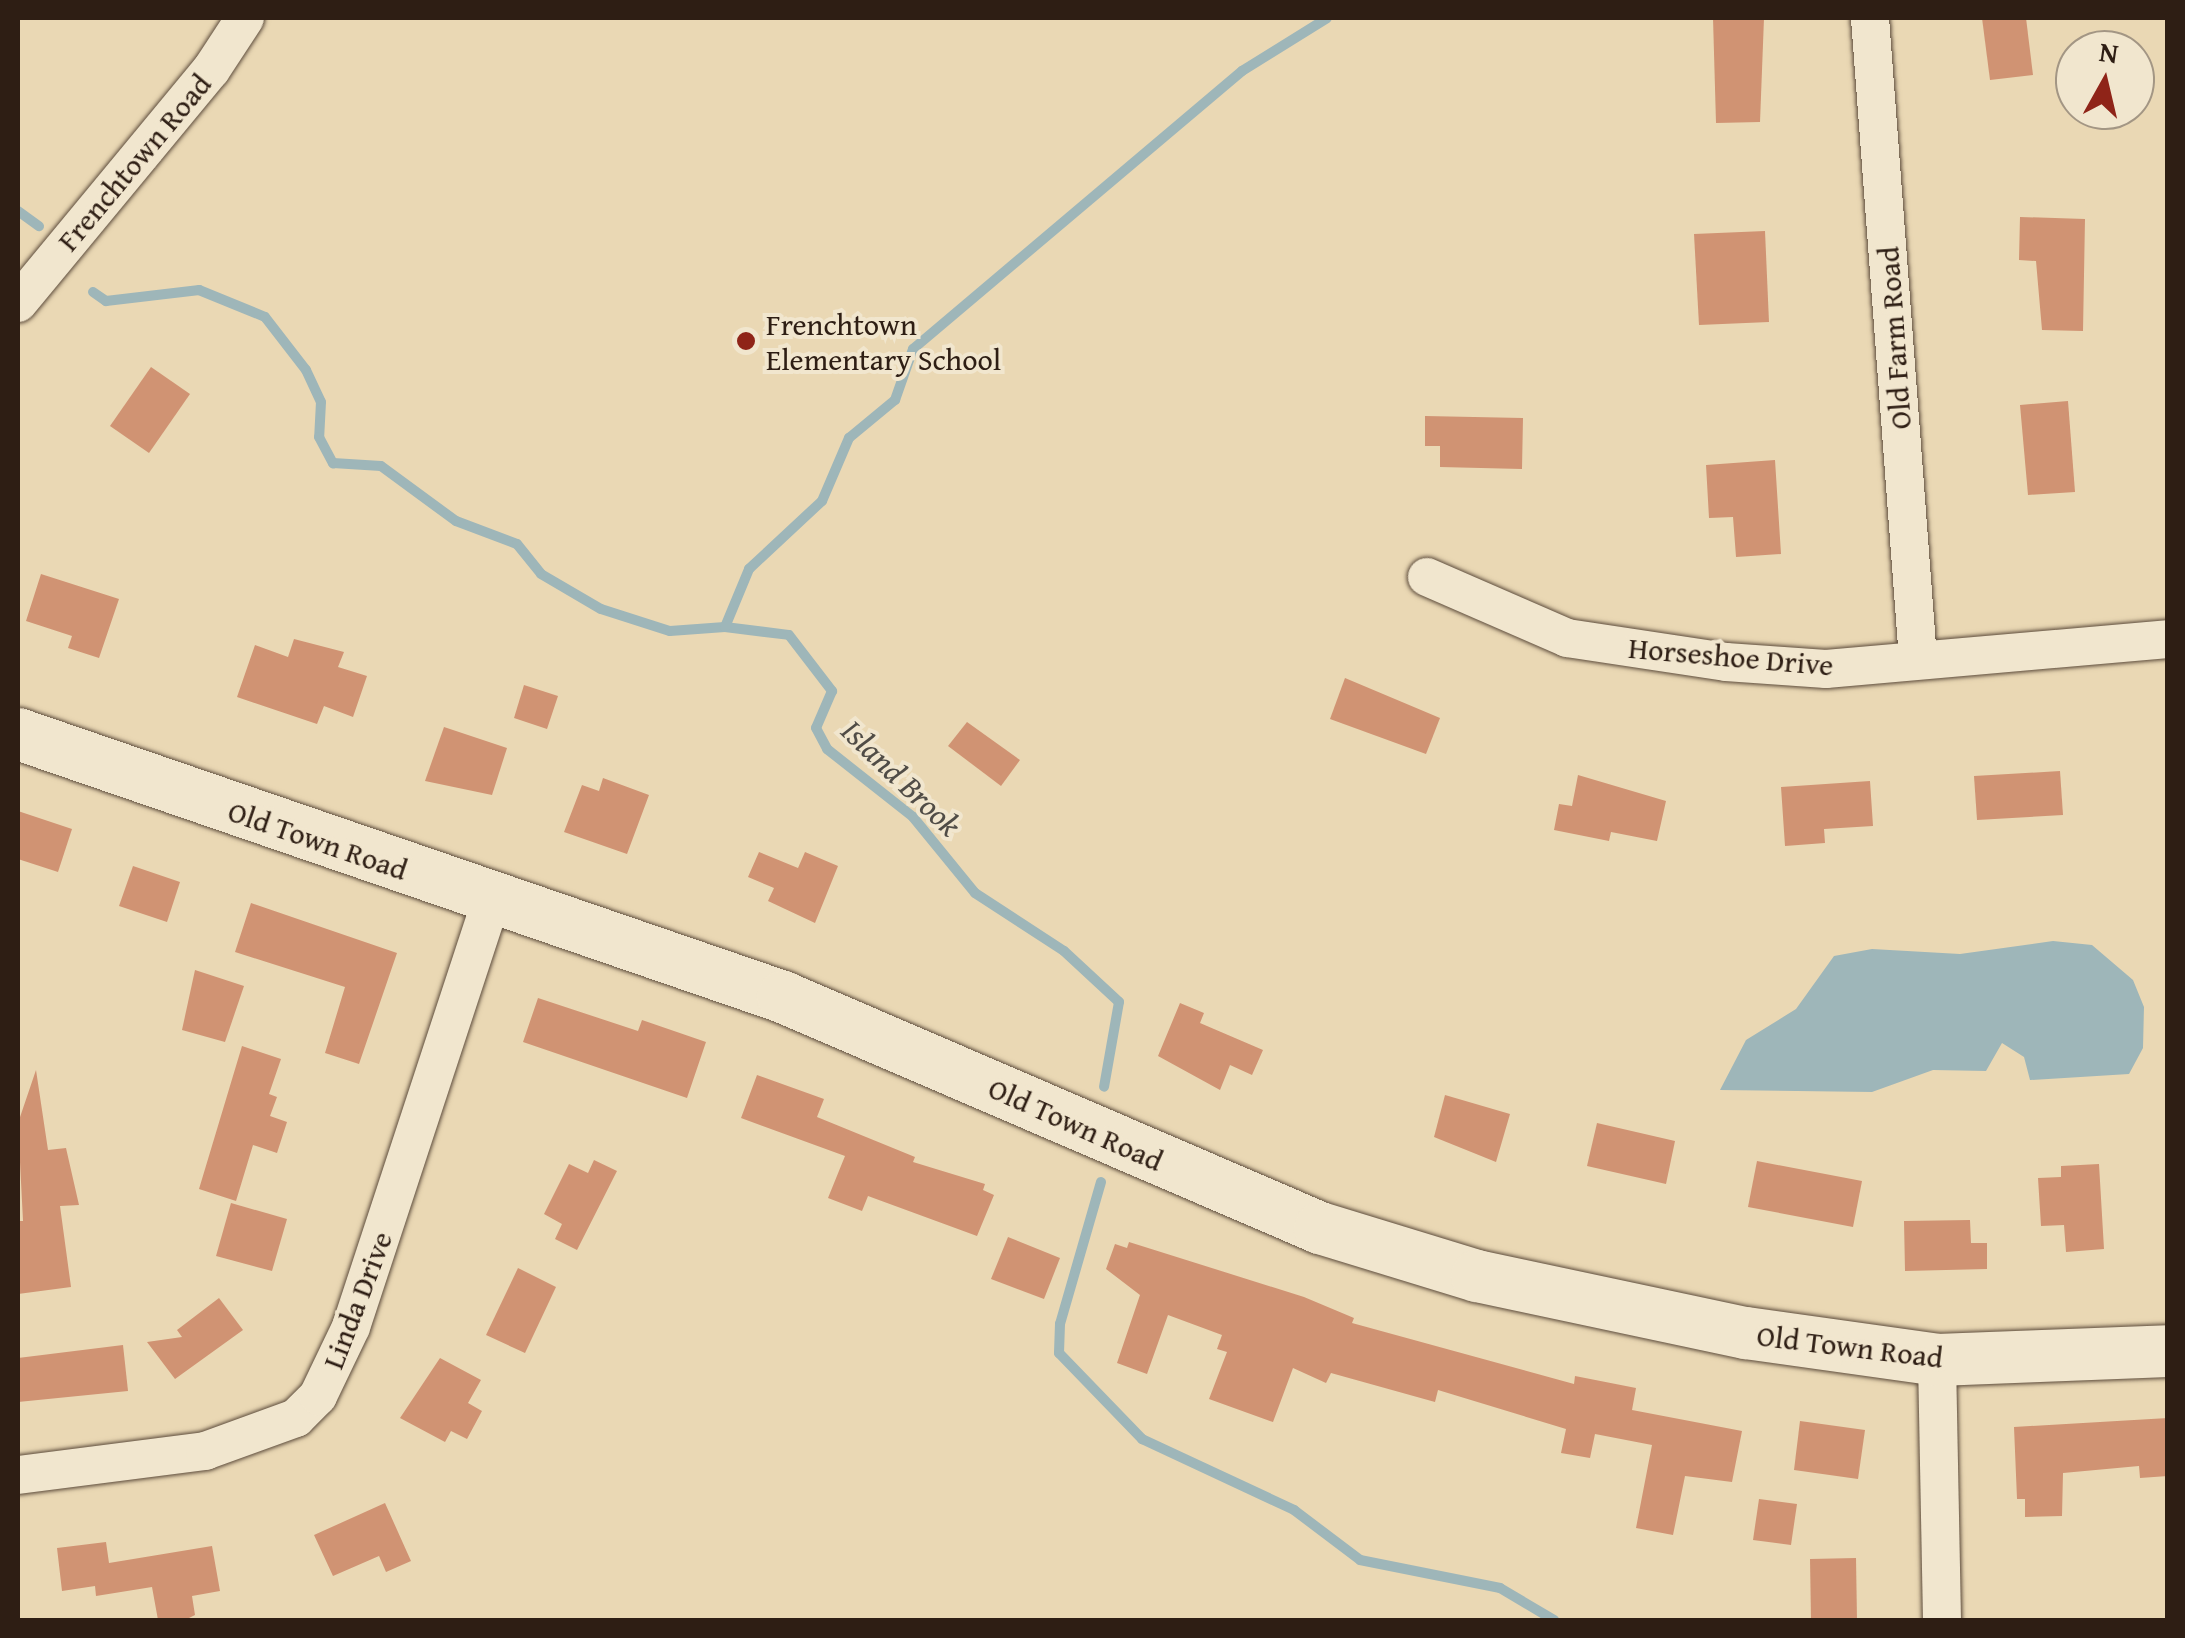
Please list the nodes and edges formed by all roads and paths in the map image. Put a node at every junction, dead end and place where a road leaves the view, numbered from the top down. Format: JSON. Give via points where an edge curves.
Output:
{"nodes":[{"id":1,"x":245,"y":18,"type":"edge"},
{"id":2,"x":1870,"y":18,"type":"edge"},
{"id":3,"x":18,"y":303,"type":"edge"},
{"id":4,"x":1427,"y":576,"type":"dead end"},
{"id":5,"x":2168,"y":639,"type":"edge"},
{"id":6,"x":1918,"y":658,"type":"junction"},
{"id":7,"x":18,"y":734,"type":"edge"},
{"id":8,"x":491,"y":901,"type":"junction"},
{"id":9,"x":2168,"y":1351,"type":"edge"},
{"id":10,"x":1937,"y":1360,"type":"junction"},
{"id":11,"x":18,"y":1475,"type":"edge"},
{"id":12,"x":1942,"y":1620,"type":"edge"}],
"edges":[{"from":1,"to":3,"type":"street","name":"Frenchtown Road","via":[[210,70]]},
{"from":2,"to":6,"type":"street","name":"Old Farm Road"},
{"from":4,"to":6,"type":"street","name":"Horseshoe Drive","via":[[1567,638],[1826,669]]},
{"from":5,"to":6,"type":"street","name":"Horseshoe Drive"},
{"from":7,"to":8,"type":"main road","name":"Old Town Road"},
{"from":8,"to":10,"type":"main road","name":"Old Town Road","via":[[783,997],[1320,1228],[1477,1276],[1746,1333]]},
{"from":8,"to":11,"type":"street","name":"Linda Drive","via":[[351,1326],[318,1396],[296,1418],[221,1447]]},
{"from":9,"to":10,"type":"main road","name":"Old Town Road"},
{"from":10,"to":12,"type":"street"}]}
